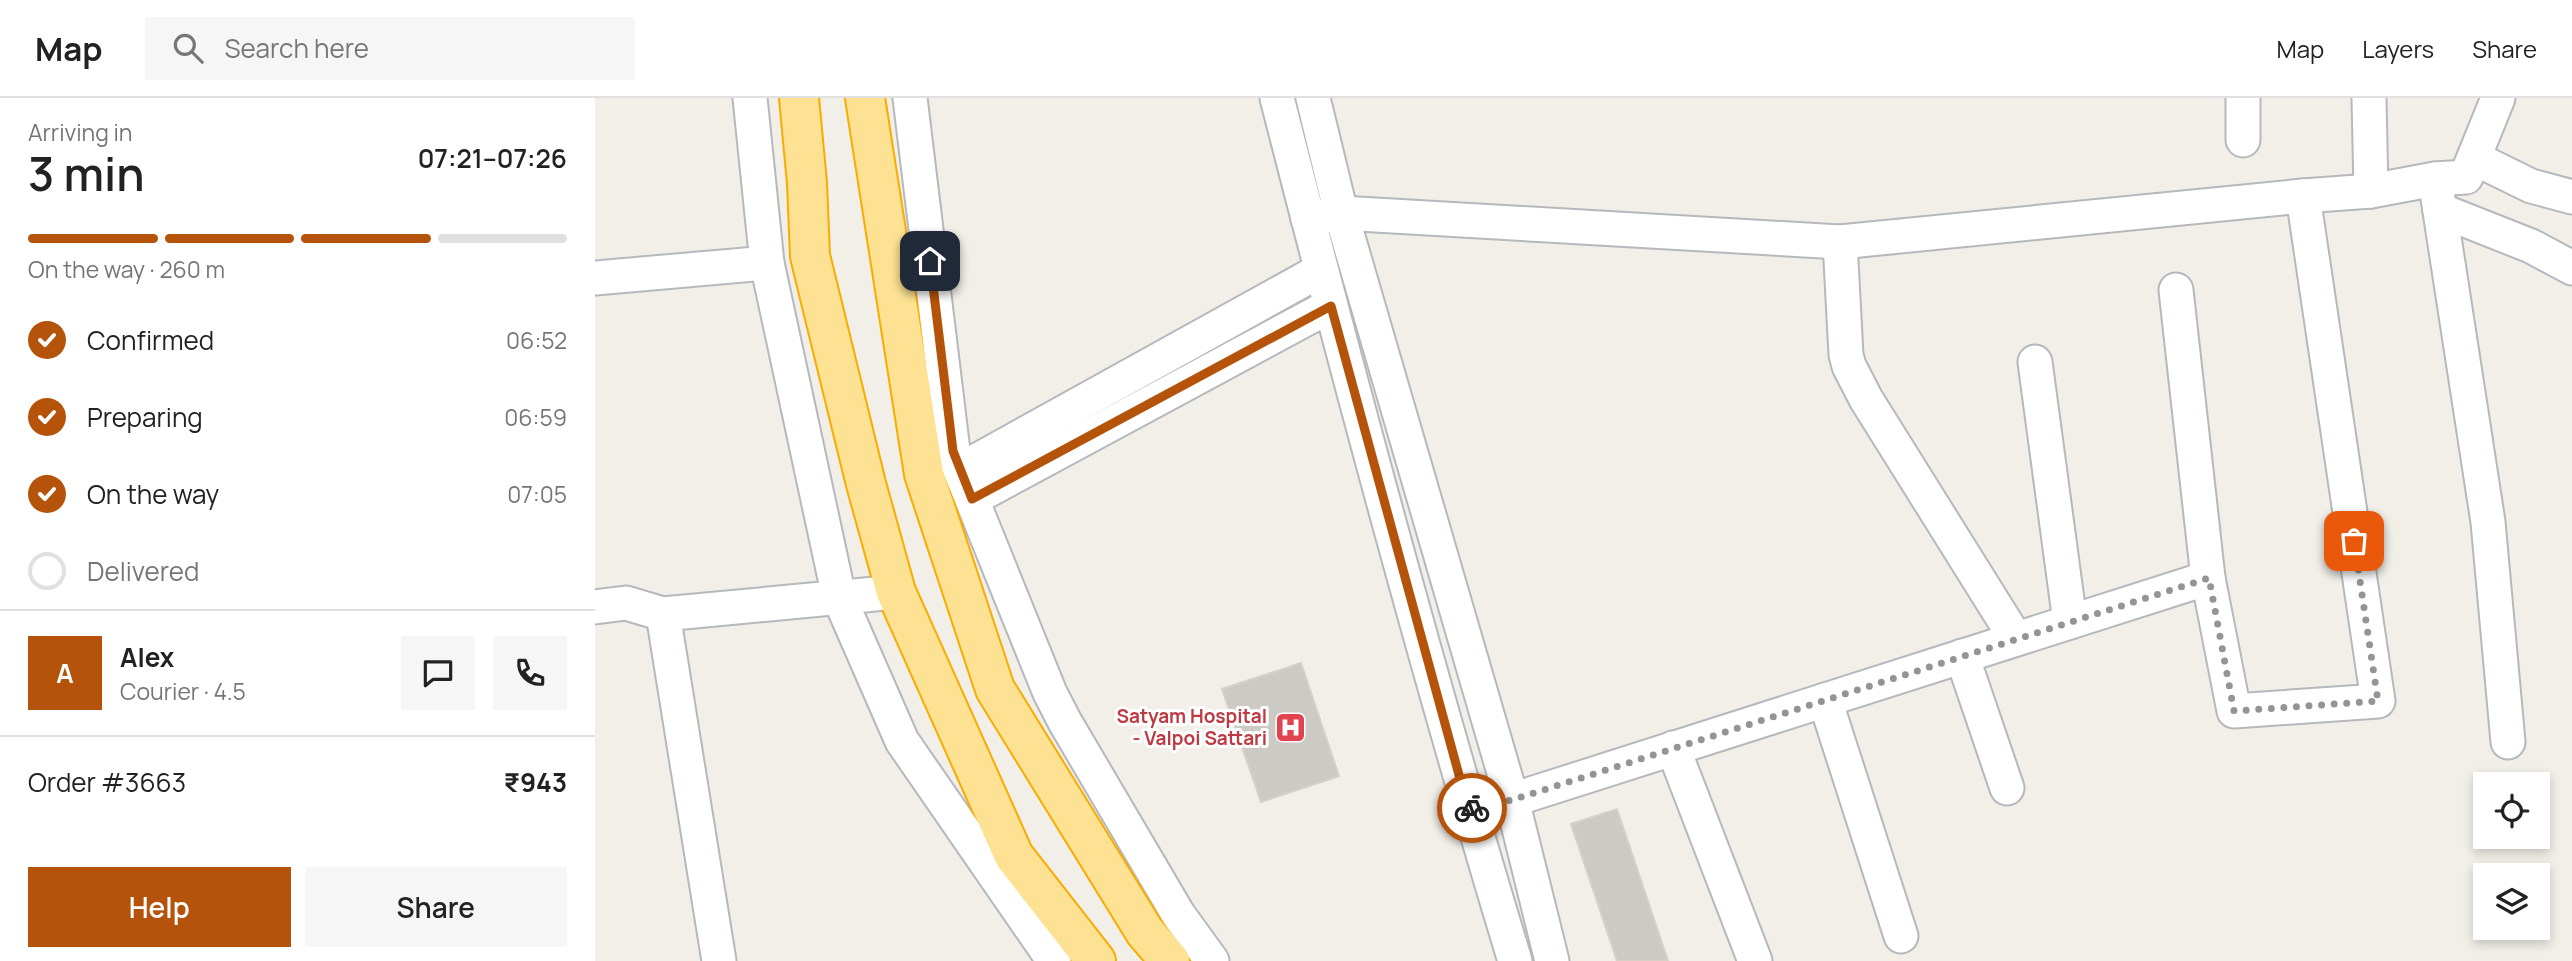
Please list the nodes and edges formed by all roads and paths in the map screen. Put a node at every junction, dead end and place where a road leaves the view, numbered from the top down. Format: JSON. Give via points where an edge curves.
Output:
{"nodes":[{"id":1,"x":750,"y":98,"type":"edge"},
{"id":2,"x":799,"y":98,"type":"edge"},
{"id":3,"x":865,"y":98,"type":"edge"},
{"id":4,"x":910,"y":98,"type":"edge"},
{"id":5,"x":1277,"y":98,"type":"edge"},
{"id":6,"x":1313,"y":98,"type":"edge"},
{"id":7,"x":2243,"y":98,"type":"edge"},
{"id":8,"x":2369,"y":98,"type":"edge"},
{"id":9,"x":2498,"y":98,"type":"edge"},
{"id":10,"x":2243,"y":140,"type":"dead end"},
{"id":11,"x":2474,"y":158,"type":"junction"},
{"id":12,"x":2371,"y":191,"type":"junction"},
{"id":13,"x":2438,"y":195,"type":"junction"},
{"id":14,"x":2303,"y":196,"type":"junction"},
{"id":15,"x":2572,"y":197,"type":"edge"},
{"id":16,"x":1341,"y":213,"type":"junction"},
{"id":17,"x":1308,"y":219,"type":"junction"},
{"id":18,"x":1840,"y":242,"type":"junction"},
{"id":19,"x":767,"y":263,"type":"junction"},
{"id":20,"x":2572,"y":268,"type":"edge"},
{"id":21,"x":1321,"y":270,"type":"junction"},
{"id":22,"x":595,"y":278,"type":"edge"},
{"id":23,"x":2176,"y":290,"type":"dead end"},
{"id":24,"x":1331,"y":306,"type":"junction"},
{"id":25,"x":2035,"y":362,"type":"dead end"},
{"id":26,"x":966,"y":484,"type":"junction"},
{"id":27,"x":2209,"y":578,"type":"junction"},
{"id":28,"x":896,"y":592,"type":"junction"},
{"id":29,"x":839,"y":597,"type":"junction"},
{"id":30,"x":595,"y":607,"type":"edge"},
{"id":31,"x":663,"y":614,"type":"junction"},
{"id":32,"x":2070,"y":622,"type":"junction"},
{"id":33,"x":2016,"y":639,"type":"junction"},
{"id":34,"x":1962,"y":656,"type":"junction"},
{"id":35,"x":1825,"y":699,"type":"junction"},
{"id":36,"x":2508,"y":742,"type":"dead end"},
{"id":37,"x":1673,"y":748,"type":"junction"},
{"id":38,"x":2007,"y":788,"type":"dead end"},
{"id":39,"x":1512,"y":800,"type":"junction"},
{"id":40,"x":1468,"y":808,"type":"junction"},
{"id":41,"x":1901,"y":936,"type":"dead end"},
{"id":42,"x":719,"y":961,"type":"edge"},
{"id":43,"x":1053,"y":961,"type":"edge"},
{"id":44,"x":1096,"y":961,"type":"edge"},
{"id":45,"x":1170,"y":961,"type":"edge"},
{"id":46,"x":1212,"y":961,"type":"edge"},
{"id":47,"x":1514,"y":961,"type":"edge"},
{"id":48,"x":1552,"y":961,"type":"edge"},
{"id":49,"x":1755,"y":961,"type":"edge"}],
"edges":[{"from":1,"to":19,"type":"street"},
{"from":2,"to":28,"type":"highway","via":[[810,256]]},
{"from":3,"to":45,"type":"highway","via":[[924,474],[995,689],[1145,932]]},
{"from":4,"to":26,"type":"street","via":[[953,451]]},
{"from":5,"to":17,"type":"street"},
{"from":6,"to":16,"type":"street"},
{"from":7,"to":10,"type":"street"},
{"from":8,"to":12,"type":"street"},
{"from":9,"to":11,"type":"street"},
{"from":11,"to":13,"type":"street","via":[[2466,177]]},
{"from":11,"to":15,"type":"street","via":[[2531,186]]},
{"from":12,"to":13,"type":"street"},
{"from":12,"to":14,"type":"street"},
{"from":13,"to":20,"type":"street"},
{"from":13,"to":36,"type":"street","via":[[2488,522]]},
{"from":14,"to":18,"type":"street"},
{"from":14,"to":27,"type":"street","via":[[2378,701],[2234,711]]},
{"from":16,"to":17,"type":"street"},
{"from":16,"to":18,"type":"street"},
{"from":16,"to":39,"type":"street"},
{"from":17,"to":21,"type":"street"},
{"from":18,"to":33,"type":"street","via":[[1849,366]]},
{"from":19,"to":22,"type":"street"},
{"from":19,"to":29,"type":"street"},
{"from":21,"to":24,"type":"street"},
{"from":21,"to":26,"type":"street"},
{"from":23,"to":27,"type":"street"},
{"from":24,"to":26,"type":"street"},
{"from":24,"to":40,"type":"street"},
{"from":25,"to":32,"type":"street"},
{"from":26,"to":46,"type":"street","via":[[1065,722],[1178,914]]},
{"from":27,"to":32,"type":"street"},
{"from":28,"to":29,"type":"street"},
{"from":28,"to":44,"type":"highway","via":[[1014,856]]},
{"from":29,"to":31,"type":"street"},
{"from":29,"to":43,"type":"street","via":[[902,741]]},
{"from":30,"to":31,"type":"street","via":[[627,603]]},
{"from":31,"to":42,"type":"street"},
{"from":32,"to":33,"type":"street"},
{"from":33,"to":34,"type":"street"},
{"from":34,"to":35,"type":"street"},
{"from":34,"to":38,"type":"street"},
{"from":35,"to":37,"type":"street"},
{"from":35,"to":41,"type":"street"},
{"from":37,"to":39,"type":"street"},
{"from":37,"to":49,"type":"street"},
{"from":39,"to":40,"type":"street"},
{"from":39,"to":48,"type":"street"},
{"from":40,"to":47,"type":"street"}]}
